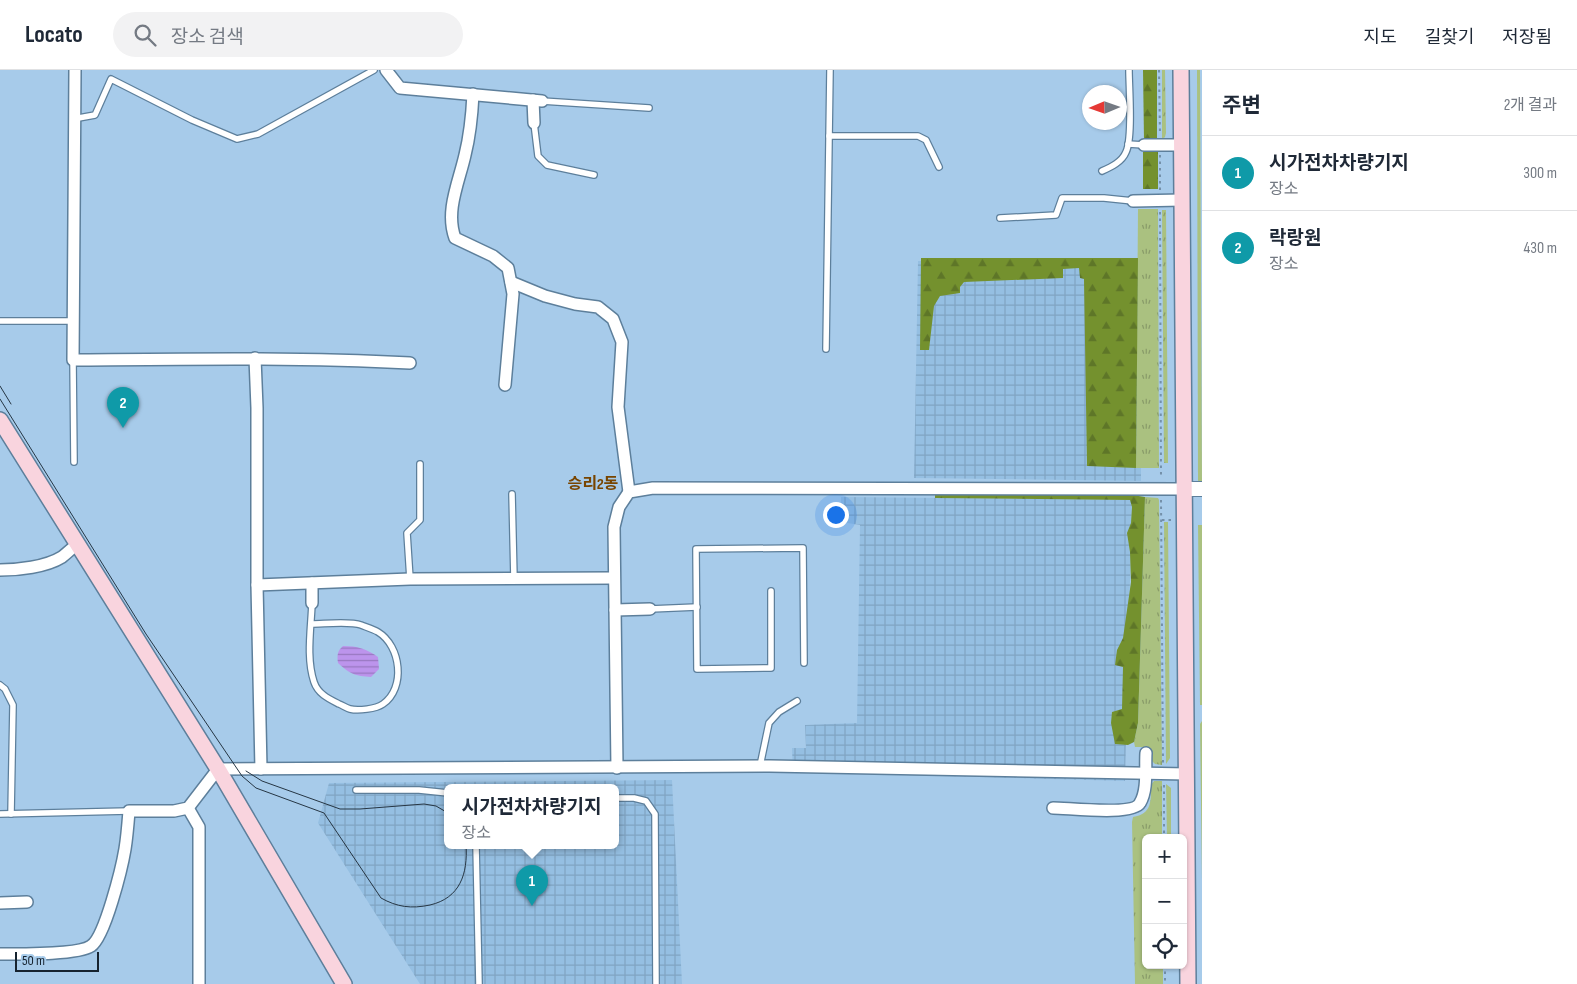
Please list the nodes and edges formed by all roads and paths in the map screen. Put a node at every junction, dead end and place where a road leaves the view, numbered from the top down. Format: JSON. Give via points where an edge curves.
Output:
{"nodes":[{"id":1,"x":75,"y":70,"type":"edge"},
{"id":2,"x":374,"y":70,"type":"edge"},
{"id":3,"x":386,"y":70,"type":"edge"},
{"id":4,"x":830,"y":70,"type":"edge"},
{"id":5,"x":1129,"y":70,"type":"edge"},
{"id":6,"x":1159,"y":70,"type":"edge"},
{"id":7,"x":1180,"y":70,"type":"edge"},
{"id":8,"x":473,"y":94,"type":"junction"},
{"id":9,"x":538,"y":101,"type":"junction"},
{"id":10,"x":649,"y":108,"type":"dead end"},
{"id":11,"x":73,"y":119,"type":"junction"},
{"id":12,"x":534,"y":123,"type":"joint"},
{"id":13,"x":829,"y":136,"type":"junction"},
{"id":14,"x":1128,"y":144,"type":"junction"},
{"id":15,"x":1144,"y":145,"type":"joint"},
{"id":16,"x":1160,"y":145,"type":"junction"},
{"id":17,"x":1181,"y":145,"type":"junction"},
{"id":18,"x":939,"y":167,"type":"dead end"},
{"id":19,"x":1102,"y":171,"type":"dead end"},
{"id":20,"x":594,"y":175,"type":"dead end"},
{"id":21,"x":1160,"y":200,"type":"junction"},
{"id":22,"x":1182,"y":200,"type":"junction"},
{"id":23,"x":1133,"y":201,"type":"joint"},
{"id":24,"x":1000,"y":218,"type":"dead end"},
{"id":25,"x":511,"y":282,"type":"junction"},
{"id":26,"x":73,"y":320,"type":"junction"},
{"id":27,"x":0,"y":321,"type":"edge"},
{"id":28,"x":826,"y":349,"type":"dead end"},
{"id":29,"x":255,"y":358,"type":"junction"},
{"id":30,"x":73,"y":360,"type":"junction"},
{"id":31,"x":410,"y":363,"type":"dead end"},
{"id":32,"x":505,"y":386,"type":"dead end"},
{"id":33,"x":0,"y":420,"type":"edge"},
{"id":34,"x":74,"y":462,"type":"dead end"},
{"id":35,"x":420,"y":464,"type":"dead end"},
{"id":36,"x":1161,"y":488,"type":"junction"},
{"id":37,"x":1184,"y":489,"type":"junction"},
{"id":38,"x":1202,"y":489,"type":"edge"},
{"id":39,"x":629,"y":492,"type":"junction"},
{"id":40,"x":512,"y":494,"type":"dead end"},
{"id":41,"x":78,"y":544,"type":"junction"},
{"id":42,"x":0,"y":570,"type":"edge"},
{"id":43,"x":614,"y":578,"type":"junction"},
{"id":44,"x":514,"y":579,"type":"junction"},
{"id":45,"x":410,"y":580,"type":"junction"},
{"id":46,"x":312,"y":583,"type":"junction"},
{"id":47,"x":257,"y":584,"type":"junction"},
{"id":48,"x":771,"y":590,"type":"dead end"},
{"id":49,"x":312,"y":603,"type":"joint"},
{"id":50,"x":697,"y":607,"type":"junction"},
{"id":51,"x":650,"y":609,"type":"joint"},
{"id":52,"x":615,"y":610,"type":"junction"},
{"id":53,"x":311,"y":624,"type":"junction"},
{"id":54,"x":804,"y":663,"type":"dead end"},
{"id":55,"x":0,"y":684,"type":"edge"},
{"id":56,"x":797,"y":701,"type":"dead end"},
{"id":57,"x":1146,"y":753,"type":"dead end"},
{"id":58,"x":760,"y":766,"type":"junction"},
{"id":59,"x":617,"y":768,"type":"junction"},
{"id":60,"x":218,"y":769,"type":"junction"},
{"id":61,"x":261,"y":769,"type":"junction"},
{"id":62,"x":1145,"y":773,"type":"junction"},
{"id":63,"x":1164,"y":774,"type":"junction"},
{"id":64,"x":1187,"y":774,"type":"junction"},
{"id":65,"x":356,"y":790,"type":"dead end"},
{"id":66,"x":444,"y":793,"type":"edge"},
{"id":67,"x":619,"y":798,"type":"edge"},
{"id":68,"x":188,"y":808,"type":"junction"},
{"id":69,"x":1053,"y":808,"type":"dead end"},
{"id":70,"x":129,"y":811,"type":"junction"},
{"id":71,"x":0,"y":814,"type":"edge"},
{"id":72,"x":11,"y":814,"type":"junction"},
{"id":73,"x":1164,"y":834,"type":"edge"},
{"id":74,"x":476,"y":849,"type":"edge"},
{"id":75,"x":27,"y":902,"type":"dead end"},
{"id":76,"x":0,"y":903,"type":"edge"},
{"id":77,"x":0,"y":954,"type":"edge"},
{"id":78,"x":1165,"y":969,"type":"edge"},
{"id":79,"x":199,"y":984,"type":"edge"},
{"id":80,"x":344,"y":984,"type":"edge"},
{"id":81,"x":479,"y":984,"type":"edge"},
{"id":82,"x":656,"y":984,"type":"edge"},
{"id":83,"x":1165,"y":984,"type":"edge"},
{"id":84,"x":1188,"y":984,"type":"edge"}],
"edges":[{"from":1,"to":11,"type":"street"},
{"from":2,"to":11,"type":"lane","via":[[258,134],[237,139],[111,79],[94,115]]},
{"from":3,"to":8,"type":"street","via":[[400,88]]},
{"from":4,"to":13,"type":"lane"},
{"from":5,"to":14,"type":"lane"},
{"from":6,"to":16,"type":"path"},
{"from":7,"to":17,"type":"main road"},
{"from":8,"to":9,"type":"street"},
{"from":8,"to":25,"type":"street","via":[[470,129],[451,226],[455,238],[493,256],[508,268]]},
{"from":9,"to":10,"type":"lane"},
{"from":9,"to":12,"type":"street"},
{"from":11,"to":26,"type":"street"},
{"from":12,"to":20,"type":"lane","via":[[538,156],[547,165]]},
{"from":13,"to":18,"type":"lane","via":[[918,136],[926,140]]},
{"from":13,"to":28,"type":"lane"},
{"from":14,"to":15,"type":"lane"},
{"from":14,"to":19,"type":"lane","via":[[1127,152],[1116,165]]},
{"from":15,"to":16,"type":"street"},
{"from":16,"to":17,"type":"street"},
{"from":16,"to":21,"type":"path"},
{"from":17,"to":22,"type":"main road"},
{"from":21,"to":22,"type":"street"},
{"from":21,"to":23,"type":"street"},
{"from":21,"to":36,"type":"path"},
{"from":22,"to":37,"type":"main road"},
{"from":23,"to":24,"type":"lane","via":[[1062,198],[1056,215]]},
{"from":25,"to":32,"type":"street","via":[[513,294]]},
{"from":25,"to":39,"type":"street","via":[[545,296],[598,308],[613,318],[622,342],[618,407]]},
{"from":26,"to":27,"type":"lane"},
{"from":26,"to":30,"type":"street"},
{"from":29,"to":30,"type":"street"},
{"from":29,"to":31,"type":"street"},
{"from":29,"to":47,"type":"street"},
{"from":30,"to":34,"type":"lane"},
{"from":33,"to":41,"type":"main road"},
{"from":35,"to":45,"type":"lane","via":[[420,520],[407,532]]},
{"from":36,"to":37,"type":"street"},
{"from":36,"to":39,"type":"street","via":[[653,488]]},
{"from":36,"to":63,"type":"path"},
{"from":37,"to":38,"type":"street"},
{"from":37,"to":64,"type":"main road"},
{"from":39,"to":43,"type":"street","via":[[619,507],[614,527]]},
{"from":40,"to":44,"type":"lane"},
{"from":41,"to":42,"type":"street","via":[[48,563]]},
{"from":41,"to":60,"type":"main road"},
{"from":43,"to":44,"type":"street"},
{"from":43,"to":52,"type":"street"},
{"from":44,"to":45,"type":"street"},
{"from":45,"to":46,"type":"street"},
{"from":46,"to":47,"type":"street"},
{"from":46,"to":49,"type":"street"},
{"from":47,"to":61,"type":"street"},
{"from":48,"to":50,"type":"lane","via":[[771,668],[697,669]]},
{"from":49,"to":53,"type":"lane"},
{"from":50,"to":51,"type":"lane"},
{"from":50,"to":54,"type":"lane","via":[[696,549],[803,548]]},
{"from":51,"to":52,"type":"street"},
{"from":52,"to":59,"type":"street"},
{"from":53,"to":53,"type":"lane","via":[[310,666],[315,685],[325,698],[350,709],[382,705],[396,687],[398,670],[396,653],[387,640],[379,632],[358,624]]},
{"from":55,"to":72,"type":"lane","via":[[13,705]]},
{"from":56,"to":58,"type":"lane","via":[[779,712],[770,723]]},
{"from":57,"to":62,"type":"street"},
{"from":58,"to":59,"type":"street"},
{"from":58,"to":62,"type":"street"},
{"from":59,"to":61,"type":"street"},
{"from":60,"to":61,"type":"street"},
{"from":60,"to":68,"type":"street"},
{"from":60,"to":80,"type":"main road"},
{"from":62,"to":63,"type":"street"},
{"from":62,"to":69,"type":"street","via":[[1144,792],[1138,806],[1123,810]]},
{"from":63,"to":64,"type":"street"},
{"from":63,"to":73,"type":"path"},
{"from":64,"to":84,"type":"main road"},
{"from":65,"to":66,"type":"lane"},
{"from":67,"to":82,"type":"lane","via":[[646,801],[655,814]]},
{"from":68,"to":70,"type":"street"},
{"from":68,"to":79,"type":"street","via":[[199,827]]},
{"from":70,"to":72,"type":"lane"},
{"from":70,"to":77,"type":"street","via":[[125,850],[105,924],[93,945],[49,953]]},
{"from":71,"to":72,"type":"lane"},
{"from":74,"to":81,"type":"lane"},
{"from":75,"to":76,"type":"street"},
{"from":78,"to":83,"type":"path"}]}
